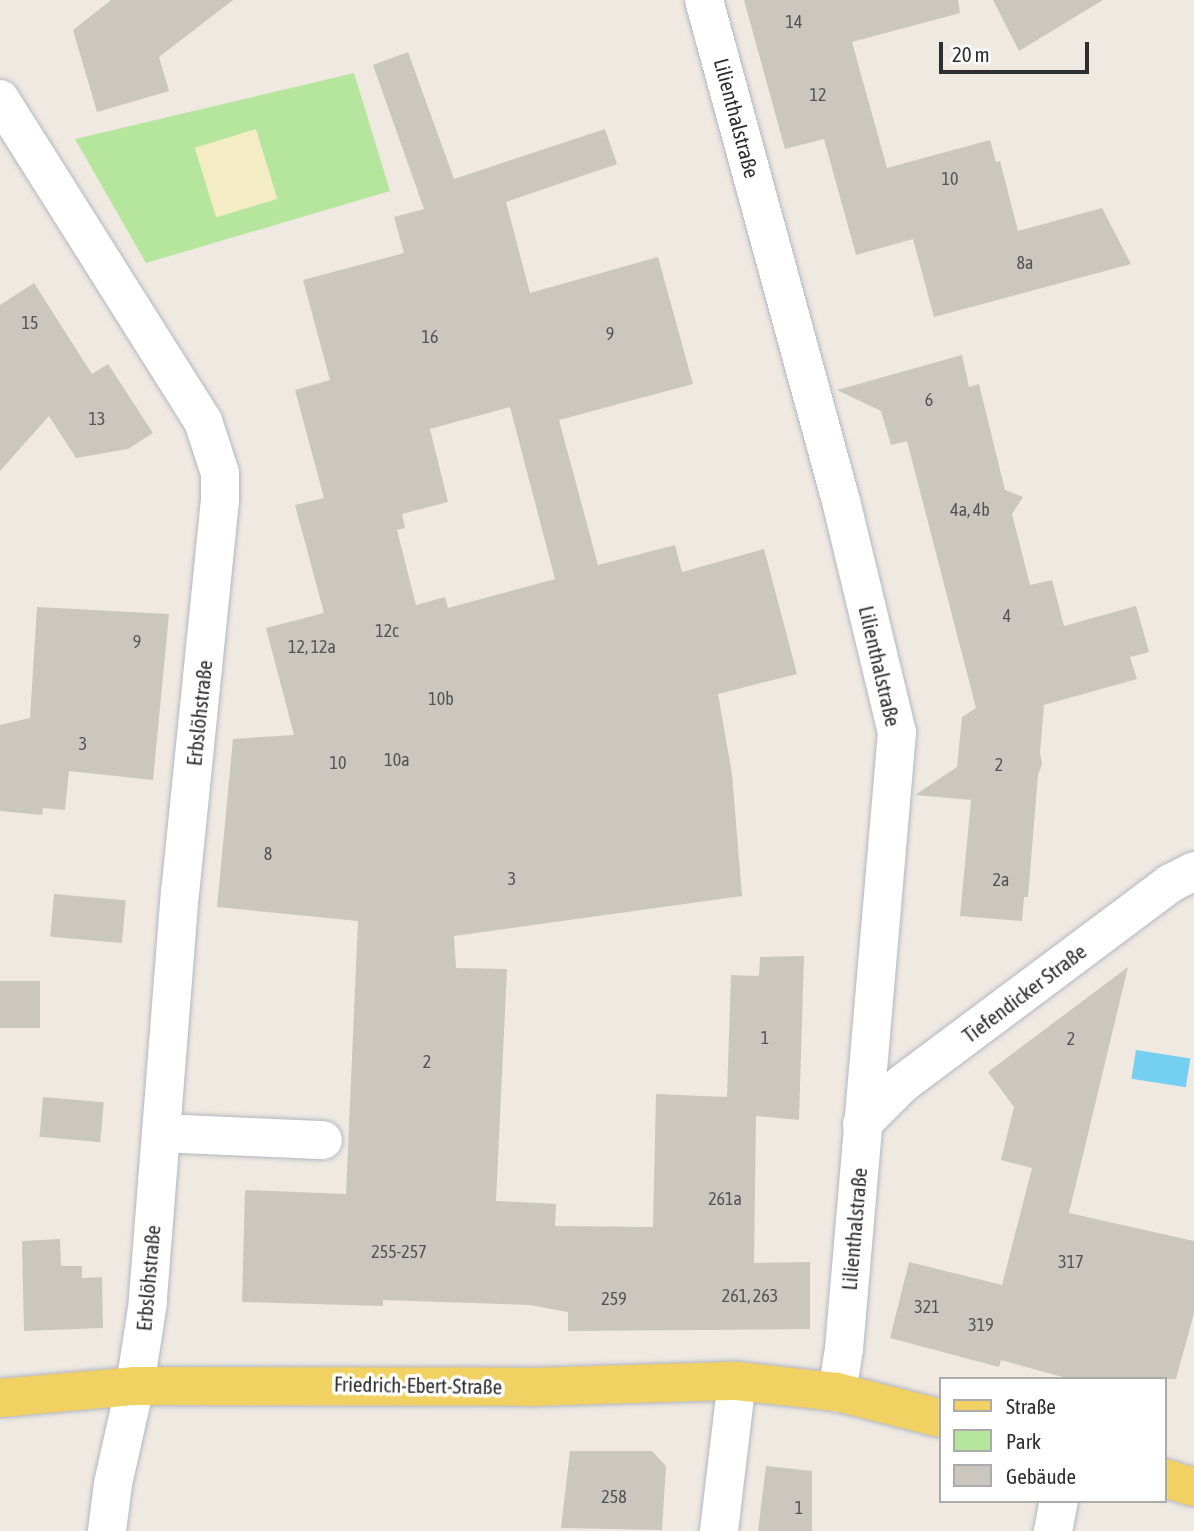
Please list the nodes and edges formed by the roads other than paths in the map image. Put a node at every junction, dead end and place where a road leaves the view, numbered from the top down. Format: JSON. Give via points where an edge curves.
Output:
{"nodes":[{"id":1,"x":704,"y":0,"type":"edge"},
{"id":2,"x":0,"y":99,"type":"edge"},
{"id":3,"x":1194,"y":871,"type":"edge"},
{"id":4,"x":862,"y":1124,"type":"junction"},
{"id":5,"x":161,"y":1133,"type":"junction"},
{"id":6,"x":323,"y":1140,"type":"dead end"},
{"id":7,"x":737,"y":1381,"type":"junction"},
{"id":8,"x":135,"y":1386,"type":"junction"},
{"id":9,"x":837,"y":1392,"type":"junction"},
{"id":10,"x":0,"y":1398,"type":"edge"},
{"id":11,"x":939,"y":1418,"type":"edge"},
{"id":12,"x":1166,"y":1479,"type":"edge"},
{"id":13,"x":1194,"y":1487,"type":"edge"},
{"id":14,"x":1059,"y":1503,"type":"edge"},
{"id":15,"x":107,"y":1531,"type":"edge"},
{"id":16,"x":719,"y":1531,"type":"edge"},
{"id":17,"x":1053,"y":1531,"type":"edge"}],
"edges":[{"from":1,"to":4,"type":"street","name":"Lilienthalstraße","via":[[841,501],[897,732]]},
{"from":2,"to":5,"type":"street","name":"Erbslöhstraße","via":[[203,421],[219,473]]},
{"from":3,"to":4,"type":"street","name":"Tiefendicker Straße","via":[[1169,884],[902,1084]]},
{"from":4,"to":9,"type":"street","name":"Lilienthalstraße"},
{"from":5,"to":6,"type":"street"},
{"from":5,"to":8,"type":"street","name":"Erbslöhstraße","via":[[148,1302]]},
{"from":7,"to":8,"type":"main road","name":"Friedrich-Ebert-Straße","via":[[530,1387]]},
{"from":7,"to":9,"type":"main road","name":"Friedrich-Ebert-Straße"},
{"from":7,"to":16,"type":"street"},
{"from":8,"to":10,"type":"main road","name":"Friedrich-Ebert-Straße"},
{"from":8,"to":15,"type":"street","name":"Erbslöhstraße"},
{"from":9,"to":11,"type":"main road","name":"Friedrich-Ebert-Straße"},
{"from":12,"to":13,"type":"main road"},
{"from":14,"to":17,"type":"street"}]}
